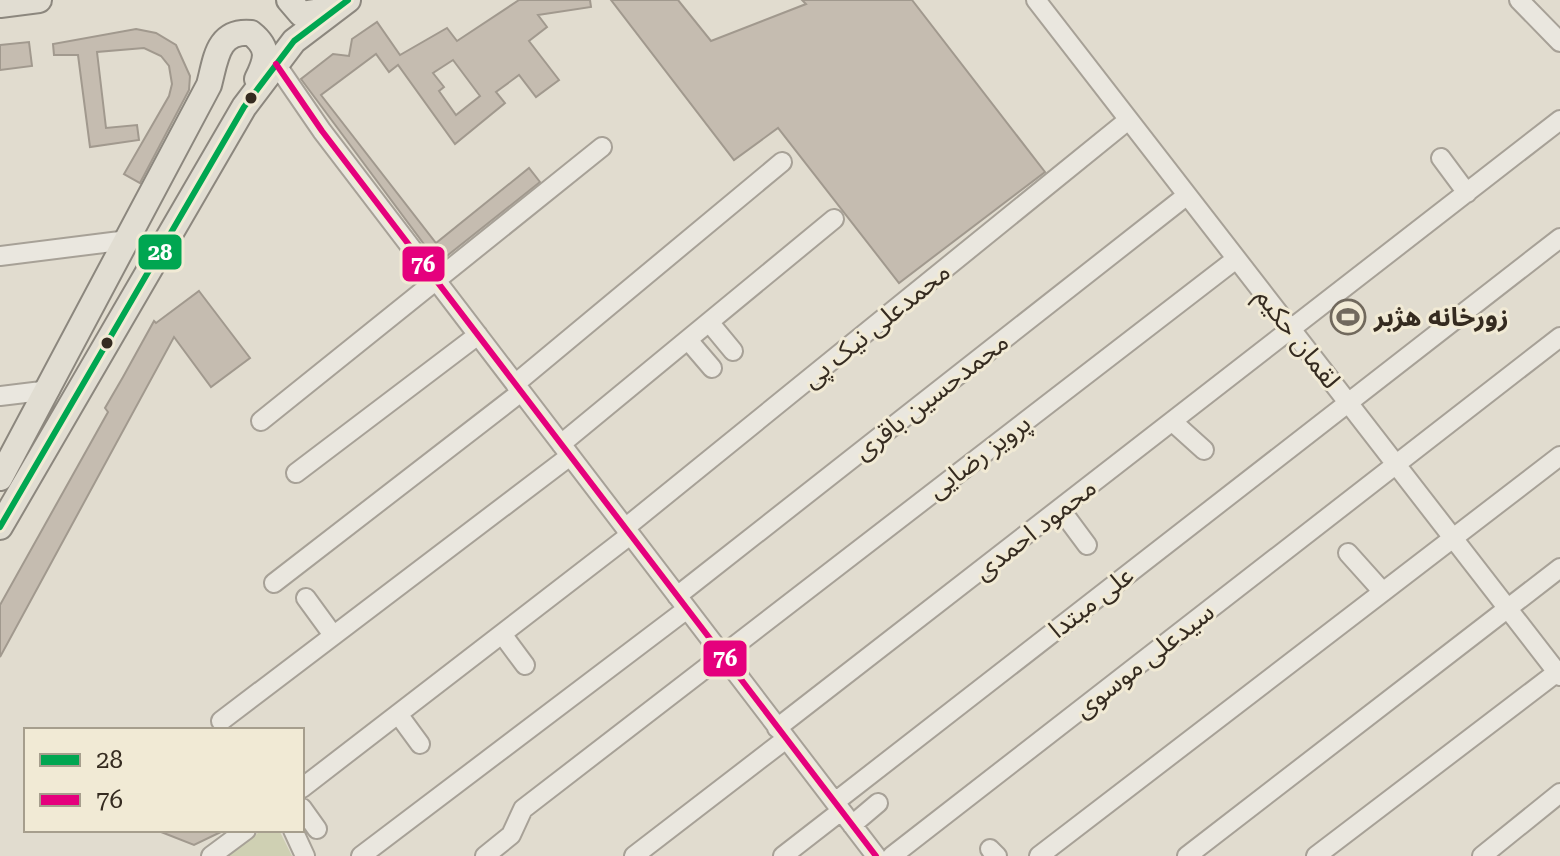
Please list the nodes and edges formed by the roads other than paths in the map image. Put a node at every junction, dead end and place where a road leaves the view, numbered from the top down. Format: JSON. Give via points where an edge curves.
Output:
{"nodes":[{"id":1,"x":39,"y":0,"type":"edge"},
{"id":2,"x":289,"y":0,"type":"edge"},
{"id":3,"x":1036,"y":0,"type":"edge"},
{"id":4,"x":1519,"y":0,"type":"edge"},
{"id":5,"x":342,"y":4,"type":"edge"},
{"id":6,"x":0,"y":5,"type":"edge"},
{"id":7,"x":1560,"y":42,"type":"edge"},
{"id":8,"x":276,"y":64,"type":"junction"},
{"id":9,"x":244,"y":107,"type":"junction"},
{"id":10,"x":1560,"y":120,"type":"edge"},
{"id":11,"x":1127,"y":121,"type":"junction"},
{"id":12,"x":602,"y":147,"type":"dead end"},
{"id":13,"x":1441,"y":158,"type":"dead end"},
{"id":14,"x":782,"y":162,"type":"dead end"},
{"id":15,"x":1467,"y":193,"type":"junction"},
{"id":16,"x":1186,"y":196,"type":"junction"},
{"id":17,"x":834,"y":219,"type":"dead end"},
{"id":18,"x":1560,"y":238,"type":"edge"},
{"id":19,"x":128,"y":240,"type":"junction"},
{"id":20,"x":0,"y":256,"type":"edge"},
{"id":21,"x":1236,"y":259,"type":"junction"},
{"id":22,"x":438,"y":283,"type":"junction"},
{"id":23,"x":709,"y":322,"type":"junction"},
{"id":24,"x":1293,"y":331,"type":"junction"},
{"id":25,"x":478,"y":335,"type":"junction"},
{"id":26,"x":1560,"y":337,"type":"edge"},
{"id":27,"x":688,"y":340,"type":"junction"},
{"id":28,"x":733,"y":351,"type":"dead end"},
{"id":29,"x":712,"y":368,"type":"dead end"},
{"id":30,"x":518,"y":388,"type":"junction"},
{"id":31,"x":50,"y":390,"type":"junction"},
{"id":32,"x":0,"y":396,"type":"edge"},
{"id":33,"x":1347,"y":401,"type":"junction"},
{"id":34,"x":261,"y":421,"type":"dead end"},
{"id":35,"x":1174,"y":423,"type":"junction"},
{"id":36,"x":565,"y":450,"type":"junction"},
{"id":37,"x":1204,"y":450,"type":"dead end"},
{"id":38,"x":1560,"y":456,"type":"edge"},
{"id":39,"x":1396,"y":464,"type":"junction"},
{"id":40,"x":296,"y":473,"type":"dead end"},
{"id":41,"x":0,"y":478,"type":"edge"},
{"id":42,"x":1061,"y":510,"type":"junction"},
{"id":43,"x":0,"y":527,"type":"edge"},
{"id":44,"x":628,"y":532,"type":"junction"},
{"id":45,"x":1453,"y":539,"type":"junction"},
{"id":46,"x":1087,"y":545,"type":"dead end"},
{"id":47,"x":1348,"y":553,"type":"dead end"},
{"id":48,"x":1560,"y":568,"type":"edge"},
{"id":49,"x":274,"y":583,"type":"dead end"},
{"id":50,"x":1383,"y":592,"type":"junction"},
{"id":51,"x":306,"y":598,"type":"dead end"},
{"id":52,"x":682,"y":603,"type":"junction"},
{"id":53,"x":1507,"y":608,"type":"junction"},
{"id":54,"x":502,"y":634,"type":"junction"},
{"id":55,"x":333,"y":635,"type":"junction"},
{"id":56,"x":721,"y":654,"type":"junction"},
{"id":57,"x":525,"y":665,"type":"dead end"},
{"id":58,"x":1559,"y":673,"type":"edge"},
{"id":59,"x":398,"y":714,"type":"junction"},
{"id":60,"x":221,"y":721,"type":"dead end"},
{"id":61,"x":782,"y":734,"type":"junction"},
{"id":62,"x":420,"y":744,"type":"dead end"},
{"id":63,"x":304,"y":786,"type":"edge"},
{"id":64,"x":1560,"y":793,"type":"edge"},
{"id":65,"x":878,"y":803,"type":"dead end"},
{"id":66,"x":304,"y":811,"type":"edge"},
{"id":67,"x":843,"y":813,"type":"junction"},
{"id":68,"x":317,"y":829,"type":"dead end"},
{"id":69,"x":243,"y":832,"type":"edge"},
{"id":70,"x":294,"y":832,"type":"edge"},
{"id":71,"x":211,"y":856,"type":"edge"},
{"id":72,"x":305,"y":856,"type":"edge"},
{"id":73,"x":361,"y":856,"type":"edge"},
{"id":74,"x":485,"y":856,"type":"edge"},
{"id":75,"x":634,"y":856,"type":"edge"},
{"id":76,"x":783,"y":856,"type":"edge"},
{"id":77,"x":876,"y":856,"type":"edge"},
{"id":78,"x":892,"y":856,"type":"edge"},
{"id":79,"x":1039,"y":856,"type":"edge"},
{"id":80,"x":1187,"y":856,"type":"edge"},
{"id":81,"x":1316,"y":856,"type":"edge"},
{"id":82,"x":1482,"y":856,"type":"edge"}],
"edges":[{"from":1,"to":6,"type":"main road"},
{"from":2,"to":5,"type":"main road","via":[[301,14]]},
{"from":3,"to":11,"type":"street","name":"لقمان حکیم"},
{"from":4,"to":7,"type":"street"},
{"from":5,"to":8,"type":"main road","via":[[294,41]]},
{"from":8,"to":9,"type":"main road"},
{"from":8,"to":22,"type":"street"},
{"from":9,"to":19,"type":"main road","via":[[266,61],[266,50],[251,33],[229,35],[221,42],[209,85]]},
{"from":9,"to":43,"type":"main road"},
{"from":10,"to":15,"type":"street","name":"محمود احمدی"},
{"from":11,"to":16,"type":"street","name":"لقمان حکیم"},
{"from":11,"to":44,"type":"street","name":"محمدعلی نیک پی"},
{"from":12,"to":22,"type":"street"},
{"from":13,"to":15,"type":"street"},
{"from":14,"to":30,"type":"street"},
{"from":15,"to":24,"type":"street","name":"محمود احمدی"},
{"from":16,"to":21,"type":"street","name":"لقمان حکیم"},
{"from":16,"to":52,"type":"street","name":"محمدحسین باقری"},
{"from":17,"to":23,"type":"street"},
{"from":18,"to":33,"type":"street","name":"علی مبتدا"},
{"from":19,"to":20,"type":"street"},
{"from":19,"to":31,"type":"main road"},
{"from":21,"to":24,"type":"street","name":"لقمان حکیم"},
{"from":21,"to":56,"type":"street","name":"پرویز رضایی"},
{"from":22,"to":25,"type":"street"},
{"from":22,"to":34,"type":"street"},
{"from":23,"to":27,"type":"street"},
{"from":23,"to":28,"type":"street"},
{"from":24,"to":33,"type":"street","name":"لقمان حکیم"},
{"from":24,"to":35,"type":"street","name":"محمود احمدی"},
{"from":25,"to":30,"type":"street"},
{"from":25,"to":40,"type":"street"},
{"from":26,"to":39,"type":"street","name":"سیدعلی موسوی"},
{"from":27,"to":29,"type":"street"},
{"from":27,"to":36,"type":"street"},
{"from":30,"to":36,"type":"street"},
{"from":30,"to":49,"type":"street"},
{"from":31,"to":32,"type":"street"},
{"from":31,"to":41,"type":"main road"},
{"from":33,"to":39,"type":"street","name":"لقمان حکیم"},
{"from":33,"to":67,"type":"street","name":"علی مبتدا"},
{"from":35,"to":37,"type":"street"},
{"from":35,"to":42,"type":"street","name":"محمود احمدی"},
{"from":36,"to":44,"type":"street"},
{"from":36,"to":55,"type":"street"},
{"from":38,"to":45,"type":"street"},
{"from":39,"to":45,"type":"street","name":"لقمان حکیم"},
{"from":39,"to":78,"type":"street","name":"سیدعلی موسوی"},
{"from":42,"to":46,"type":"street"},
{"from":42,"to":61,"type":"street","name":"محمود احمدی"},
{"from":44,"to":52,"type":"street"},
{"from":44,"to":54,"type":"street","name":"محمدعلی نیک پی"},
{"from":45,"to":50,"type":"street"},
{"from":45,"to":53,"type":"street","name":"لقمان حکیم"},
{"from":47,"to":50,"type":"street"},
{"from":48,"to":53,"type":"street"},
{"from":50,"to":79,"type":"street"},
{"from":51,"to":55,"type":"street"},
{"from":52,"to":56,"type":"street"},
{"from":52,"to":73,"type":"street","name":"محمدحسین باقری"},
{"from":53,"to":58,"type":"street","name":"لقمان حکیم"},
{"from":53,"to":80,"type":"street"},
{"from":54,"to":57,"type":"street"},
{"from":54,"to":59,"type":"street","name":"محمدعلی نیک پی"},
{"from":55,"to":60,"type":"street"},
{"from":56,"to":61,"type":"street"},
{"from":56,"to":74,"type":"street","name":"پرویز رضایی","via":[[523,809],[511,835]]},
{"from":58,"to":81,"type":"street"},
{"from":59,"to":62,"type":"street"},
{"from":59,"to":63,"type":"street","name":"محمدعلی نیک پی"},
{"from":61,"to":67,"type":"street"},
{"from":61,"to":75,"type":"street","name":"محمود احمدی"},
{"from":64,"to":82,"type":"street"},
{"from":65,"to":67,"type":"street"},
{"from":66,"to":68,"type":"street"},
{"from":67,"to":76,"type":"street"},
{"from":67,"to":77,"type":"street"},
{"from":69,"to":71,"type":"street"},
{"from":70,"to":72,"type":"street"}]}
